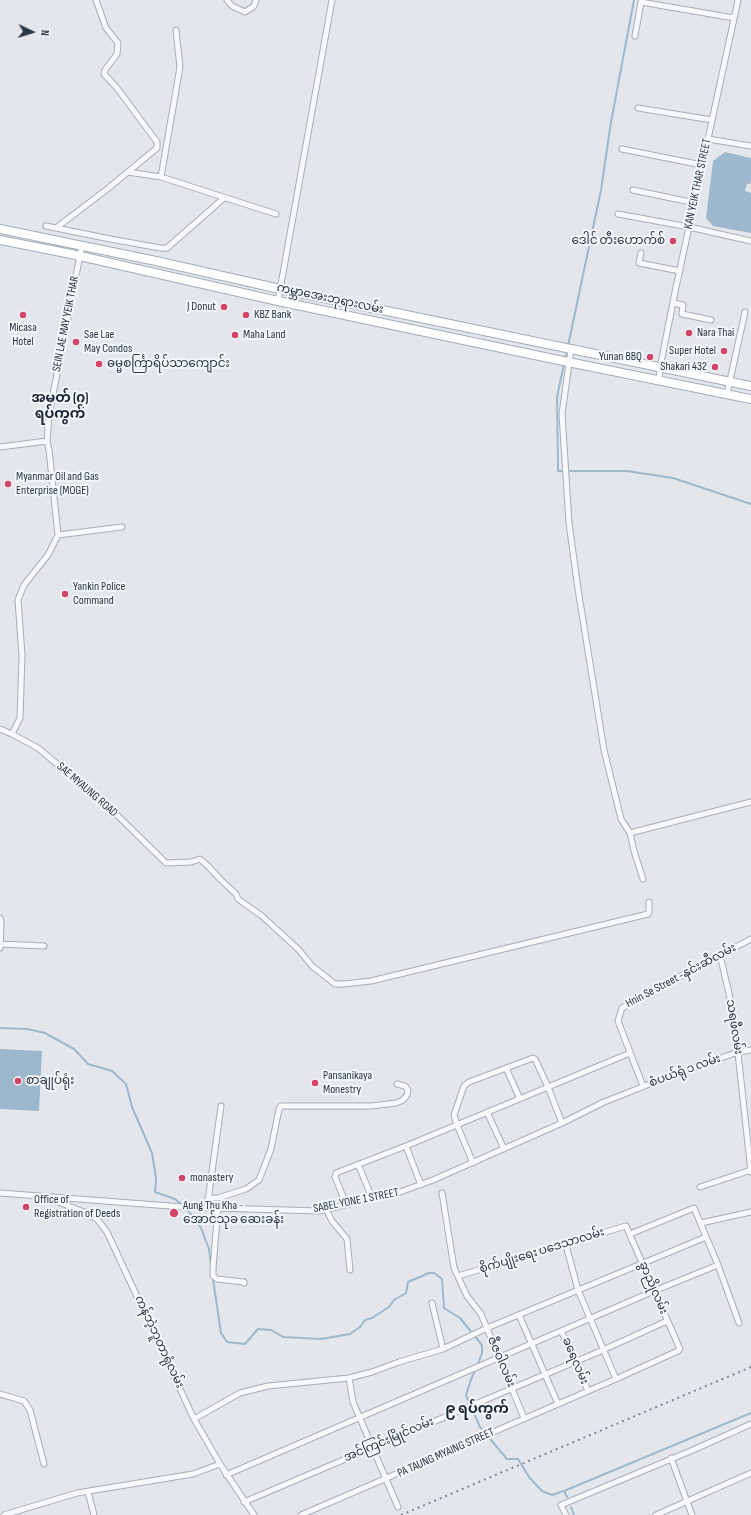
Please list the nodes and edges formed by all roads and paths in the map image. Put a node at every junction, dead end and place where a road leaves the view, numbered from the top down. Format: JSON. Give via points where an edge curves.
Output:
{"nodes":[{"id":1,"x":96,"y":0,"type":"edge"},
{"id":2,"x":227,"y":0,"type":"edge"},
{"id":3,"x":256,"y":0,"type":"edge"},
{"id":4,"x":332,"y":0,"type":"edge"},
{"id":5,"x":738,"y":0,"type":"edge"},
{"id":6,"x":734,"y":18,"type":"junction"},
{"id":7,"x":176,"y":30,"type":"dead end"},
{"id":8,"x":635,"y":36,"type":"dead end"},
{"id":9,"x":638,"y":108,"type":"dead end"},
{"id":10,"x":712,"y":120,"type":"junction"},
{"id":11,"x":708,"y":139,"type":"junction"},
{"id":12,"x":751,"y":146,"type":"edge"},
{"id":13,"x":622,"y":149,"type":"dead end"},
{"id":14,"x":702,"y":165,"type":"junction"},
{"id":15,"x":128,"y":172,"type":"junction"},
{"id":16,"x":161,"y":177,"type":"junction"},
{"id":17,"x":633,"y":190,"type":"dead end"},
{"id":18,"x":224,"y":198,"type":"junction"},
{"id":19,"x":695,"y":203,"type":"junction"},
{"id":20,"x":276,"y":214,"type":"dead end"},
{"id":21,"x":618,"y":214,"type":"dead end"},
{"id":22,"x":46,"y":226,"type":"dead end"},
{"id":23,"x":688,"y":227,"type":"junction"},
{"id":24,"x":56,"y":228,"type":"junction"},
{"id":25,"x":0,"y":229,"type":"edge"},
{"id":26,"x":0,"y":240,"type":"edge"},
{"id":27,"x":751,"y":241,"type":"edge"},
{"id":28,"x":82,"y":245,"type":"junction"},
{"id":29,"x":641,"y":253,"type":"dead end"},
{"id":30,"x":79,"y":256,"type":"junction"},
{"id":31,"x":680,"y":271,"type":"junction"},
{"id":32,"x":280,"y":289,"type":"junction"},
{"id":33,"x":278,"y":301,"type":"junction"},
{"id":34,"x":673,"y":303,"type":"junction"},
{"id":35,"x":745,"y":312,"type":"dead end"},
{"id":36,"x":711,"y":320,"type":"dead end"},
{"id":37,"x":539,"y":343,"type":"junction"},
{"id":38,"x":568,"y":349,"type":"junction"},
{"id":39,"x":536,"y":355,"type":"junction"},
{"id":40,"x":568,"y":362,"type":"junction"},
{"id":41,"x":660,"y":368,"type":"junction"},
{"id":42,"x":659,"y":380,"type":"junction"},
{"id":43,"x":730,"y":382,"type":"junction"},
{"id":44,"x":751,"y":386,"type":"edge"},
{"id":45,"x":727,"y":394,"type":"junction"},
{"id":46,"x":751,"y":399,"type":"edge"},
{"id":47,"x":47,"y":441,"type":"junction"},
{"id":48,"x":0,"y":447,"type":"edge"},
{"id":49,"x":122,"y":527,"type":"dead end"},
{"id":50,"x":58,"y":535,"type":"junction"},
{"id":51,"x":0,"y":729,"type":"edge"},
{"id":52,"x":12,"y":734,"type":"junction"},
{"id":53,"x":751,"y":802,"type":"edge"},
{"id":54,"x":630,"y":833,"type":"junction"},
{"id":55,"x":643,"y":879,"type":"dead end"},
{"id":56,"x":649,"y":902,"type":"dead end"},
{"id":57,"x":0,"y":918,"type":"edge"},
{"id":58,"x":751,"y":939,"type":"edge"},
{"id":59,"x":0,"y":944,"type":"edge"},
{"id":60,"x":44,"y":946,"type":"dead end"},
{"id":61,"x":0,"y":948,"type":"edge"},
{"id":62,"x":720,"y":955,"type":"junction"},
{"id":63,"x":751,"y":1050,"type":"edge"},
{"id":64,"x":738,"y":1052,"type":"junction"},
{"id":65,"x":630,"y":1053,"type":"junction"},
{"id":66,"x":506,"y":1068,"type":"junction"},
{"id":67,"x":397,"y":1084,"type":"dead end"},
{"id":68,"x":643,"y":1086,"type":"junction"},
{"id":69,"x":548,"y":1087,"type":"junction"},
{"id":70,"x":520,"y":1099,"type":"junction"},
{"id":71,"x":221,"y":1106,"type":"dead end"},
{"id":72,"x":487,"y":1112,"type":"junction"},
{"id":73,"x":562,"y":1123,"type":"junction"},
{"id":74,"x":457,"y":1125,"type":"junction"},
{"id":75,"x":406,"y":1146,"type":"junction"},
{"id":76,"x":504,"y":1149,"type":"junction"},
{"id":77,"x":473,"y":1163,"type":"junction"},
{"id":78,"x":358,"y":1164,"type":"junction"},
{"id":79,"x":751,"y":1171,"type":"edge"},
{"id":80,"x":421,"y":1185,"type":"junction"},
{"id":81,"x":700,"y":1187,"type":"dead end"},
{"id":82,"x":0,"y":1193,"type":"edge"},
{"id":83,"x":442,"y":1193,"type":"dead end"},
{"id":84,"x":43,"y":1196,"type":"junction"},
{"id":85,"x":208,"y":1198,"type":"junction"},
{"id":86,"x":372,"y":1198,"type":"junction"},
{"id":87,"x":346,"y":1204,"type":"junction"},
{"id":88,"x":207,"y":1208,"type":"junction"},
{"id":89,"x":218,"y":1208,"type":"junction"},
{"id":90,"x":326,"y":1209,"type":"junction"},
{"id":91,"x":750,"y":1212,"type":"edge"},
{"id":92,"x":751,"y":1219,"type":"edge"},
{"id":93,"x":701,"y":1223,"type":"junction"},
{"id":94,"x":625,"y":1226,"type":"joint"},
{"id":95,"x":630,"y":1234,"type":"junction"},
{"id":96,"x":706,"y":1237,"type":"junction"},
{"id":97,"x":566,"y":1245,"type":"junction"},
{"id":98,"x":642,"y":1263,"type":"junction"},
{"id":99,"x":718,"y":1265,"type":"junction"},
{"id":100,"x":350,"y":1270,"type":"dead end"},
{"id":101,"x":458,"y":1276,"type":"junction"},
{"id":102,"x":244,"y":1283,"type":"dead end"},
{"id":103,"x":578,"y":1290,"type":"junction"},
{"id":104,"x":654,"y":1291,"type":"junction"},
{"id":105,"x":432,"y":1303,"type":"dead end"},
{"id":106,"x":519,"y":1315,"type":"junction"},
{"id":107,"x":590,"y":1319,"type":"junction"},
{"id":108,"x":667,"y":1321,"type":"junction"},
{"id":109,"x":739,"y":1323,"type":"dead end"},
{"id":110,"x":487,"y":1328,"type":"junction"},
{"id":111,"x":562,"y":1331,"type":"junction"},
{"id":112,"x":532,"y":1343,"type":"junction"},
{"id":113,"x":443,"y":1349,"type":"junction"},
{"id":114,"x":604,"y":1350,"type":"junction"},
{"id":115,"x":678,"y":1351,"type":"joint"},
{"id":116,"x":499,"y":1357,"type":"junction"},
{"id":117,"x":576,"y":1361,"type":"junction"},
{"id":118,"x":545,"y":1374,"type":"junction"},
{"id":119,"x":349,"y":1378,"type":"junction"},
{"id":120,"x":616,"y":1379,"type":"junction"},
{"id":121,"x":512,"y":1388,"type":"junction"},
{"id":122,"x":588,"y":1391,"type":"junction"},
{"id":123,"x":0,"y":1394,"type":"edge"},
{"id":124,"x":558,"y":1404,"type":"junction"},
{"id":125,"x":360,"y":1418,"type":"junction"},
{"id":126,"x":524,"y":1418,"type":"junction"},
{"id":127,"x":194,"y":1419,"type":"junction"},
{"id":128,"x":751,"y":1424,"type":"edge"},
{"id":129,"x":373,"y":1447,"type":"junction"},
{"id":130,"x":671,"y":1458,"type":"junction"},
{"id":131,"x":44,"y":1464,"type":"dead end"},
{"id":132,"x":220,"y":1464,"type":"junction"},
{"id":133,"x":751,"y":1472,"type":"edge"},
{"id":134,"x":226,"y":1475,"type":"junction"},
{"id":135,"x":386,"y":1479,"type":"junction"},
{"id":136,"x":88,"y":1492,"type":"junction"},
{"id":137,"x":687,"y":1501,"type":"junction"},
{"id":138,"x":244,"y":1502,"type":"junction"},
{"id":139,"x":398,"y":1507,"type":"dead end"},
{"id":140,"x":564,"y":1514,"type":"edge"},
{"id":141,"x":4,"y":1515,"type":"edge"},
{"id":142,"x":94,"y":1515,"type":"edge"},
{"id":143,"x":254,"y":1515,"type":"edge"},
{"id":144,"x":301,"y":1515,"type":"edge"},
{"id":145,"x":656,"y":1515,"type":"edge"},
{"id":146,"x":692,"y":1515,"type":"edge"}],
"edges":[{"from":1,"to":15,"type":"street","via":[[106,28],[118,43],[116,54],[104,74],[157,142],[155,151]]},
{"from":2,"to":3,"type":"street","via":[[232,6],[246,12],[254,6]]},
{"from":4,"to":32,"type":"street"},
{"from":5,"to":6,"type":"street","name":"KAN YEIK THAR STREET"},
{"from":6,"to":8,"type":"street","via":[[641,2]]},
{"from":6,"to":10,"type":"street","name":"KAN YEIK THAR STREET"},
{"from":7,"to":16,"type":"street","via":[[180,67]]},
{"from":9,"to":10,"type":"street"},
{"from":10,"to":11,"type":"street","name":"KAN YEIK THAR STREET"},
{"from":11,"to":12,"type":"street"},
{"from":11,"to":14,"type":"street","name":"KAN YEIK THAR STREET"},
{"from":13,"to":14,"type":"street"},
{"from":14,"to":19,"type":"street","name":"KAN YEIK THAR STREET"},
{"from":15,"to":16,"type":"street"},
{"from":15,"to":24,"type":"street"},
{"from":16,"to":18,"type":"street"},
{"from":17,"to":19,"type":"street"},
{"from":18,"to":20,"type":"street"},
{"from":18,"to":24,"type":"street","via":[[167,248]]},
{"from":19,"to":23,"type":"street","name":"KAN YEIK THAR STREET"},
{"from":21,"to":23,"type":"street"},
{"from":22,"to":24,"type":"street"},
{"from":23,"to":27,"type":"street"},
{"from":23,"to":31,"type":"street","name":"KAN YEIK THAR STREET"},
{"from":25,"to":28,"type":"main road","name":"ကမ္ဘာအေးဘုရားလမ်း"},
{"from":26,"to":30,"type":"main road","name":"ကမ္ဘာအေးဘုရားလမ်း"},
{"from":28,"to":30,"type":"street","name":"SEIN LAE MAY YEIK THAR"},
{"from":28,"to":32,"type":"main road","name":"ကမ္ဘာအေးဘုရားလမ်း"},
{"from":29,"to":31,"type":"street","via":[[639,263]]},
{"from":30,"to":33,"type":"main road","name":"ကမ္ဘာအေးဘုရားလမ်း"},
{"from":30,"to":47,"type":"street","name":"SEIN LAE MAY YEIK THAR","via":[[49,415]]},
{"from":31,"to":34,"type":"street","name":"KAN YEIK THAR STREET"},
{"from":32,"to":33,"type":"street"},
{"from":32,"to":37,"type":"main road","name":"ကမ္ဘာအေးဘုရားလမ်း"},
{"from":33,"to":39,"type":"main road","name":"ကမ္ဘာအေးဘုရားလမ်း"},
{"from":34,"to":36,"type":"street","via":[[683,305],[682,314]]},
{"from":34,"to":41,"type":"street","name":"KAN YEIK THAR STREET"},
{"from":35,"to":43,"type":"street"},
{"from":37,"to":38,"type":"main road","name":"ကမ္ဘာအေးဘုရားလမ်း"},
{"from":37,"to":39,"type":"main road"},
{"from":38,"to":40,"type":"street"},
{"from":38,"to":41,"type":"main road","name":"ကမ္ဘာအေးဘုရားလမ်း"},
{"from":39,"to":40,"type":"main road","name":"ကမ္ဘာအေးဘုရားလမ်း"},
{"from":40,"to":42,"type":"main road","name":"ကမ္ဘာအေးဘုရားလမ်း"},
{"from":40,"to":54,"type":"street","via":[[562,414],[569,523],[604,750],[621,819]]},
{"from":41,"to":42,"type":"street","name":"KAN YEIK THAR STREET"},
{"from":41,"to":43,"type":"main road","name":"ကမ္ဘာအေးဘုရားလမ်း"},
{"from":42,"to":45,"type":"main road","name":"ကမ္ဘာအေးဘုရားလမ်း"},
{"from":43,"to":44,"type":"main road","name":"ကမ္ဘာအေးဘုရားလမ်း"},
{"from":43,"to":45,"type":"street"},
{"from":45,"to":46,"type":"main road","name":"ကမ္ဘာအေးဘုရားလမ်း"},
{"from":47,"to":48,"type":"street"},
{"from":47,"to":50,"type":"street","name":"SEIN LAE MAY YEIK THAR"},
{"from":49,"to":50,"type":"street"},
{"from":50,"to":52,"type":"street","via":[[48,555],[24,585],[18,600],[22,655],[20,718]]},
{"from":51,"to":52,"type":"street","name":"SAE MYAUNG ROAD"},
{"from":52,"to":56,"type":"street","name":"SAE MYAUNG ROAD","via":[[38,748],[68,773],[112,810],[166,863],[200,860],[208,866],[238,899],[262,916],[298,949],[312,966],[335,984],[371,982],[648,914]]},
{"from":53,"to":54,"type":"street"},
{"from":54,"to":55,"type":"street"},
{"from":57,"to":59,"type":"street"},
{"from":58,"to":62,"type":"street","name":"Hnin Se Street -နှင်းဆီလမ်း"},
{"from":59,"to":60,"type":"street"},
{"from":59,"to":61,"type":"street"},
{"from":62,"to":64,"type":"street","name":"သရဖီလမ်း"},
{"from":62,"to":65,"type":"street","name":"Hnin Se Street -နှင်းဆီလမ်း","via":[[622,1008],[618,1021]]},
{"from":63,"to":64,"type":"street","name":"စံပယ်ရုံ ၁ လမ်း"},
{"from":64,"to":68,"type":"street","name":"စံပယ်ရုံ ၁ လမ်း"},
{"from":64,"to":79,"type":"street","name":"သရဖီလမ်း"},
{"from":65,"to":68,"type":"street","name":"Hnin Se Street -နှင်းဆီလမ်း"},
{"from":65,"to":69,"type":"street"},
{"from":66,"to":69,"type":"street","via":[[533,1058]]},
{"from":66,"to":70,"type":"street"},
{"from":66,"to":74,"type":"street","via":[[464,1086],[455,1112]]},
{"from":67,"to":85,"type":"street","via":[[405,1086],[408,1090],[403,1100],[396,1103],[371,1106],[281,1106],[271,1149],[259,1180],[246,1190],[218,1198]]},
{"from":68,"to":73,"type":"street","name":"SABEL YONE 1 STREET"},
{"from":69,"to":70,"type":"street"},
{"from":69,"to":73,"type":"street"},
{"from":70,"to":72,"type":"street"},
{"from":71,"to":85,"type":"street"},
{"from":72,"to":74,"type":"street"},
{"from":72,"to":76,"type":"street"},
{"from":73,"to":76,"type":"street","name":"SABEL YONE 1 STREET"},
{"from":74,"to":75,"type":"street"},
{"from":74,"to":77,"type":"street"},
{"from":75,"to":78,"type":"street"},
{"from":75,"to":80,"type":"street"},
{"from":76,"to":77,"type":"street","name":"SABEL YONE 1 STREET"},
{"from":77,"to":80,"type":"street","name":"SABEL YONE 1 STREET"},
{"from":78,"to":86,"type":"street"},
{"from":78,"to":87,"type":"street","via":[[335,1175]]},
{"from":79,"to":81,"type":"street"},
{"from":80,"to":86,"type":"street","name":"SABEL YONE 1 STREET"},
{"from":82,"to":84,"type":"street","name":"SABEL YONE 1 STREET"},
{"from":83,"to":101,"type":"street","name":"ဇီဇဝါလမ်း","via":[[454,1268]]},
{"from":84,"to":88,"type":"street","name":"SABEL YONE 1 STREET"},
{"from":84,"to":127,"type":"street","name":"ကန်ဘဲ့ဘူတာရုံလမ်း","via":[[97,1219],[107,1232]]},
{"from":85,"to":88,"type":"street"},
{"from":86,"to":87,"type":"street","name":"SABEL YONE 1 STREET"},
{"from":87,"to":90,"type":"street","name":"SABEL YONE 1 STREET"},
{"from":88,"to":89,"type":"street","name":"SABEL YONE 1 STREET"},
{"from":89,"to":90,"type":"street","name":"SABEL YONE 1 STREET"},
{"from":89,"to":102,"type":"street","via":[[213,1276],[217,1279]]},
{"from":90,"to":100,"type":"street","via":[[347,1239]]},
{"from":91,"to":92,"type":"street"},
{"from":91,"to":93,"type":"street"},
{"from":93,"to":95,"type":"street","via":[[695,1210],[691,1209]]},
{"from":93,"to":96,"type":"street"},
{"from":94,"to":95,"type":"street","name":"ခွာညိုလမ်း"},
{"from":94,"to":97,"type":"street","name":"စိုက်ပျိုးရေး ပဒေသာလမ်း"},
{"from":95,"to":98,"type":"street","name":"ခွာညိုလမ်း"},
{"from":96,"to":98,"type":"street"},
{"from":96,"to":99,"type":"street"},
{"from":97,"to":101,"type":"street","name":"စိုက်ပျိုးရေး ပဒေသာလမ်း"},
{"from":97,"to":103,"type":"street"},
{"from":98,"to":103,"type":"street"},
{"from":98,"to":104,"type":"street","name":"ခွာညိုလမ်း"},
{"from":99,"to":104,"type":"street"},
{"from":99,"to":109,"type":"street"},
{"from":101,"to":110,"type":"street","name":"ဇီဇဝါလမ်း"},
{"from":103,"to":106,"type":"street"},
{"from":103,"to":107,"type":"street"},
{"from":104,"to":107,"type":"street"},
{"from":104,"to":108,"type":"street","name":"ခွာညိုလမ်း"},
{"from":105,"to":113,"type":"street"},
{"from":106,"to":110,"type":"street"},
{"from":106,"to":112,"type":"street"},
{"from":107,"to":111,"type":"street"},
{"from":107,"to":114,"type":"street"},
{"from":108,"to":114,"type":"street","name":"အင်ကြင်းမြိုင်လမ်း"},
{"from":108,"to":115,"type":"street","name":"ခွာညိုလမ်း","via":[[679,1346]]},
{"from":110,"to":113,"type":"street"},
{"from":110,"to":116,"type":"street","name":"ဇီဇဝါလမ်း"},
{"from":111,"to":112,"type":"street"},
{"from":111,"to":117,"type":"street","name":"ခရေလမ်း"},
{"from":112,"to":116,"type":"street"},
{"from":112,"to":118,"type":"street"},
{"from":113,"to":119,"type":"street"},
{"from":114,"to":117,"type":"street","name":"အင်ကြင်းမြိုင်လမ်း"},
{"from":114,"to":120,"type":"street"},
{"from":115,"to":120,"type":"street","name":"PA TAUNG MYAING STREET"},
{"from":116,"to":121,"type":"street","name":"ဇီဇဝါလမ်း"},
{"from":116,"to":125,"type":"street"},
{"from":117,"to":118,"type":"street","name":"အင်ကြင်းမြိုင်လမ်း"},
{"from":117,"to":122,"type":"street","name":"ခရေလမ်း"},
{"from":118,"to":121,"type":"street","name":"အင်ကြင်းမြိုင်လမ်း"},
{"from":118,"to":124,"type":"street"},
{"from":119,"to":125,"type":"street"},
{"from":119,"to":127,"type":"street","via":[[268,1386],[240,1393]]},
{"from":120,"to":122,"type":"street","name":"PA TAUNG MYAING STREET"},
{"from":121,"to":126,"type":"street","name":"ဇီဇဝါလမ်း"},
{"from":121,"to":129,"type":"street","name":"အင်ကြင်းမြိုင်လမ်း"},
{"from":122,"to":124,"type":"street","name":"PA TAUNG MYAING STREET"},
{"from":123,"to":131,"type":"street","via":[[24,1401],[30,1410]]},
{"from":124,"to":126,"type":"street","name":"PA TAUNG MYAING STREET"},
{"from":125,"to":129,"type":"street"},
{"from":125,"to":134,"type":"street"},
{"from":126,"to":135,"type":"street","name":"PA TAUNG MYAING STREET"},
{"from":127,"to":132,"type":"street","name":"ကန်ဘဲ့ဘူတာရုံလမ်း"},
{"from":128,"to":130,"type":"street"},
{"from":129,"to":135,"type":"street"},
{"from":129,"to":138,"type":"street","name":"အင်ကြင်းမြိုင်လမ်း"},
{"from":130,"to":137,"type":"street"},
{"from":130,"to":140,"type":"street","via":[[561,1505]]},
{"from":132,"to":134,"type":"street","name":"ကန်ဘဲ့ဘူတာရုံလမ်း"},
{"from":132,"to":136,"type":"street","via":[[193,1474]]},
{"from":133,"to":137,"type":"street"},
{"from":134,"to":138,"type":"street","name":"ကန်ဘဲ့ဘူတာရုံလမ်း"},
{"from":135,"to":139,"type":"street"},
{"from":135,"to":144,"type":"street","name":"PA TAUNG MYAING STREET"},
{"from":136,"to":141,"type":"street"},
{"from":136,"to":142,"type":"street"},
{"from":137,"to":145,"type":"street"},
{"from":137,"to":146,"type":"street"},
{"from":138,"to":143,"type":"street","name":"ကန်ဘဲ့ဘူတာရုံလမ်း"}]}
